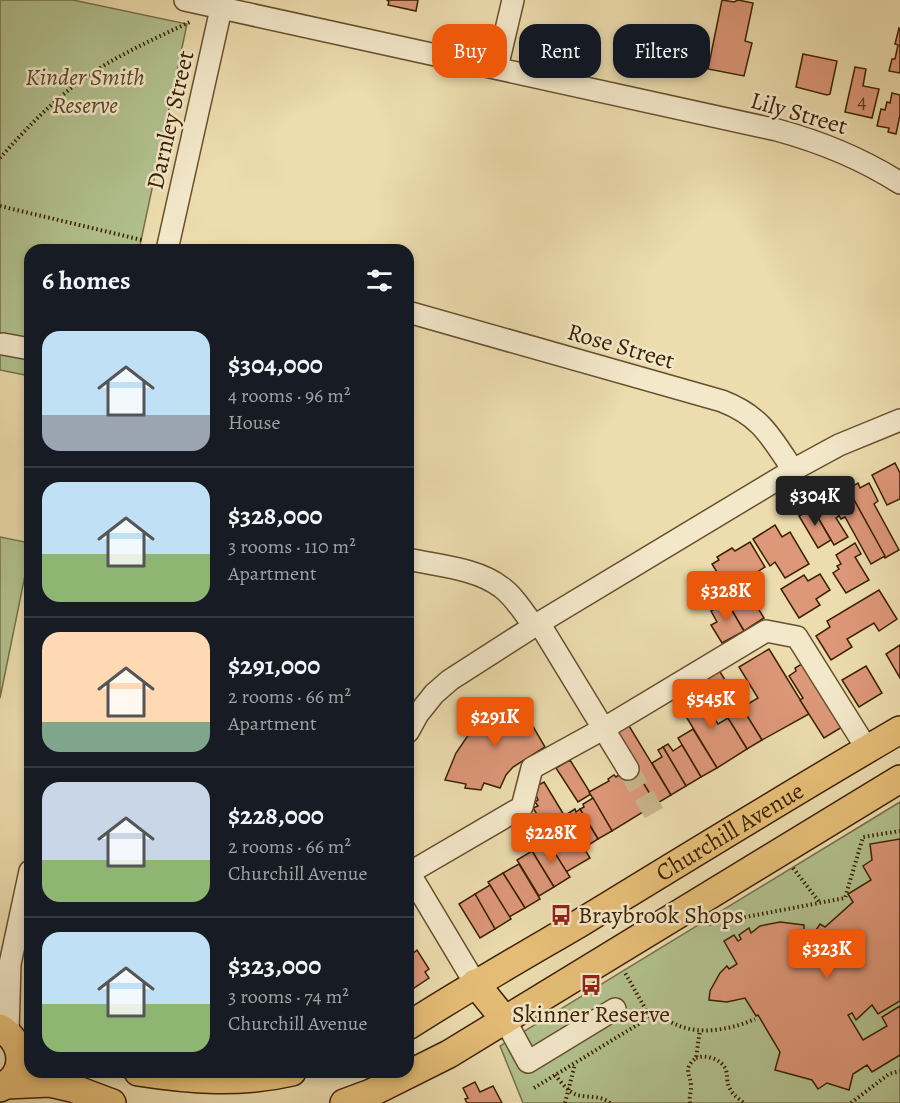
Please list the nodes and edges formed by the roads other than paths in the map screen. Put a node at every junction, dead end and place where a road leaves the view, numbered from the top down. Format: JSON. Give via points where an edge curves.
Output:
{"nodes":[{"id":1,"x":185,"y":0,"type":"edge"},
{"id":2,"x":513,"y":0,"type":"edge"},
{"id":3,"x":222,"y":4,"type":"edge"},
{"id":4,"x":507,"y":26,"type":"edge"},
{"id":5,"x":432,"y":53,"type":"edge"},
{"id":6,"x":507,"y":70,"type":"edge"},
{"id":7,"x":900,"y":183,"type":"edge"},
{"id":8,"x":170,"y":244,"type":"edge"},
{"id":9,"x":414,"y":314,"type":"edge"},
{"id":10,"x":3,"y":344,"type":"dead end"},
{"id":11,"x":24,"y":348,"type":"edge"},
{"id":12,"x":900,"y":420,"type":"edge"},
{"id":13,"x":792,"y":470,"type":"junction"},
{"id":14,"x":414,"y":560,"type":"edge"},
{"id":15,"x":536,"y":625,"type":"junction"},
{"id":16,"x":414,"y":721,"type":"edge"},
{"id":17,"x":603,"y":729,"type":"junction"},
{"id":18,"x":900,"y":730,"type":"edge"},
{"id":19,"x":867,"y":749,"type":"junction"},
{"id":20,"x":628,"y":769,"type":"tunnel mouth"},
{"id":21,"x":831,"y":770,"type":"junction"},
{"id":22,"x":900,"y":778,"type":"edge"},
{"id":23,"x":831,"y":820,"type":"junction"},
{"id":24,"x":414,"y":869,"type":"edge"},
{"id":25,"x":414,"y":882,"type":"edge"},
{"id":26,"x":24,"y":900,"type":"edge"},
{"id":27,"x":10,"y":964,"type":"junction"},
{"id":28,"x":476,"y":983,"type":"junction"},
{"id":29,"x":0,"y":985,"type":"edge"},
{"id":30,"x":615,"y":1009,"type":"dead end"},
{"id":31,"x":505,"y":1020,"type":"junction"},
{"id":32,"x":414,"y":1022,"type":"edge"},
{"id":33,"x":12,"y":1035,"type":"edge"},
{"id":34,"x":414,"y":1070,"type":"edge"},
{"id":35,"x":158,"y":1078,"type":"edge"},
{"id":36,"x":261,"y":1078,"type":"edge"},
{"id":37,"x":396,"y":1078,"type":"edge"},
{"id":38,"x":3,"y":1087,"type":"edge"},
{"id":39,"x":370,"y":1090,"type":"edge"},
{"id":40,"x":201,"y":1091,"type":"edge"},
{"id":41,"x":112,"y":1103,"type":"edge"},
{"id":42,"x":344,"y":1103,"type":"edge"}],
"edges":[{"from":1,"to":3,"type":"street","name":"Lily Street"},
{"from":2,"to":4,"type":"street"},
{"from":3,"to":5,"type":"street","name":"Lily Street"},
{"from":3,"to":8,"type":"street","name":"Darnley Street"},
{"from":6,"to":7,"type":"street","name":"Lily Street","via":[[811,139]]},
{"from":9,"to":13,"type":"street","name":"Rose Street","via":[[742,409],[774,440]]},
{"from":10,"to":11,"type":"street"},
{"from":12,"to":13,"type":"street"},
{"from":13,"to":15,"type":"street"},
{"from":14,"to":15,"type":"street","via":[[489,580],[510,594]]},
{"from":15,"to":16,"type":"street","via":[[450,680]]},
{"from":15,"to":17,"type":"street"},
{"from":17,"to":19,"type":"street","via":[[766,631],[797,637]]},
{"from":17,"to":20,"type":"street"},
{"from":17,"to":24,"type":"street","via":[[532,768],[522,807]]},
{"from":18,"to":19,"type":"main road","name":"Churchill Avenue"},
{"from":19,"to":21,"type":"main road","name":"Churchill Avenue"},
{"from":21,"to":23,"type":"main road","via":[[838,798]]},
{"from":21,"to":28,"type":"main road","name":"Churchill Avenue"},
{"from":22,"to":23,"type":"main road","name":"Churchill Avenue"},
{"from":23,"to":31,"type":"main road","name":"Churchill Avenue"},
{"from":25,"to":28,"type":"street"},
{"from":26,"to":27,"type":"street"},
{"from":27,"to":29,"type":"street"},
{"from":27,"to":33,"type":"street"},
{"from":28,"to":31,"type":"main road"},
{"from":28,"to":32,"type":"main road","name":"Churchill Avenue"},
{"from":30,"to":31,"type":"street","via":[[528,1062]]},
{"from":31,"to":34,"type":"main road","name":"Churchill Avenue"},
{"from":33,"to":38,"type":"main road","via":[[18,1045],[19,1067]]},
{"from":35,"to":40,"type":"main road"},
{"from":36,"to":40,"type":"main road"},
{"from":37,"to":39,"type":"main road","name":"Churchill Avenue"},
{"from":38,"to":41,"type":"main road","via":[[50,1083]]},
{"from":39,"to":42,"type":"main road","name":"Churchill Avenue"}]}
